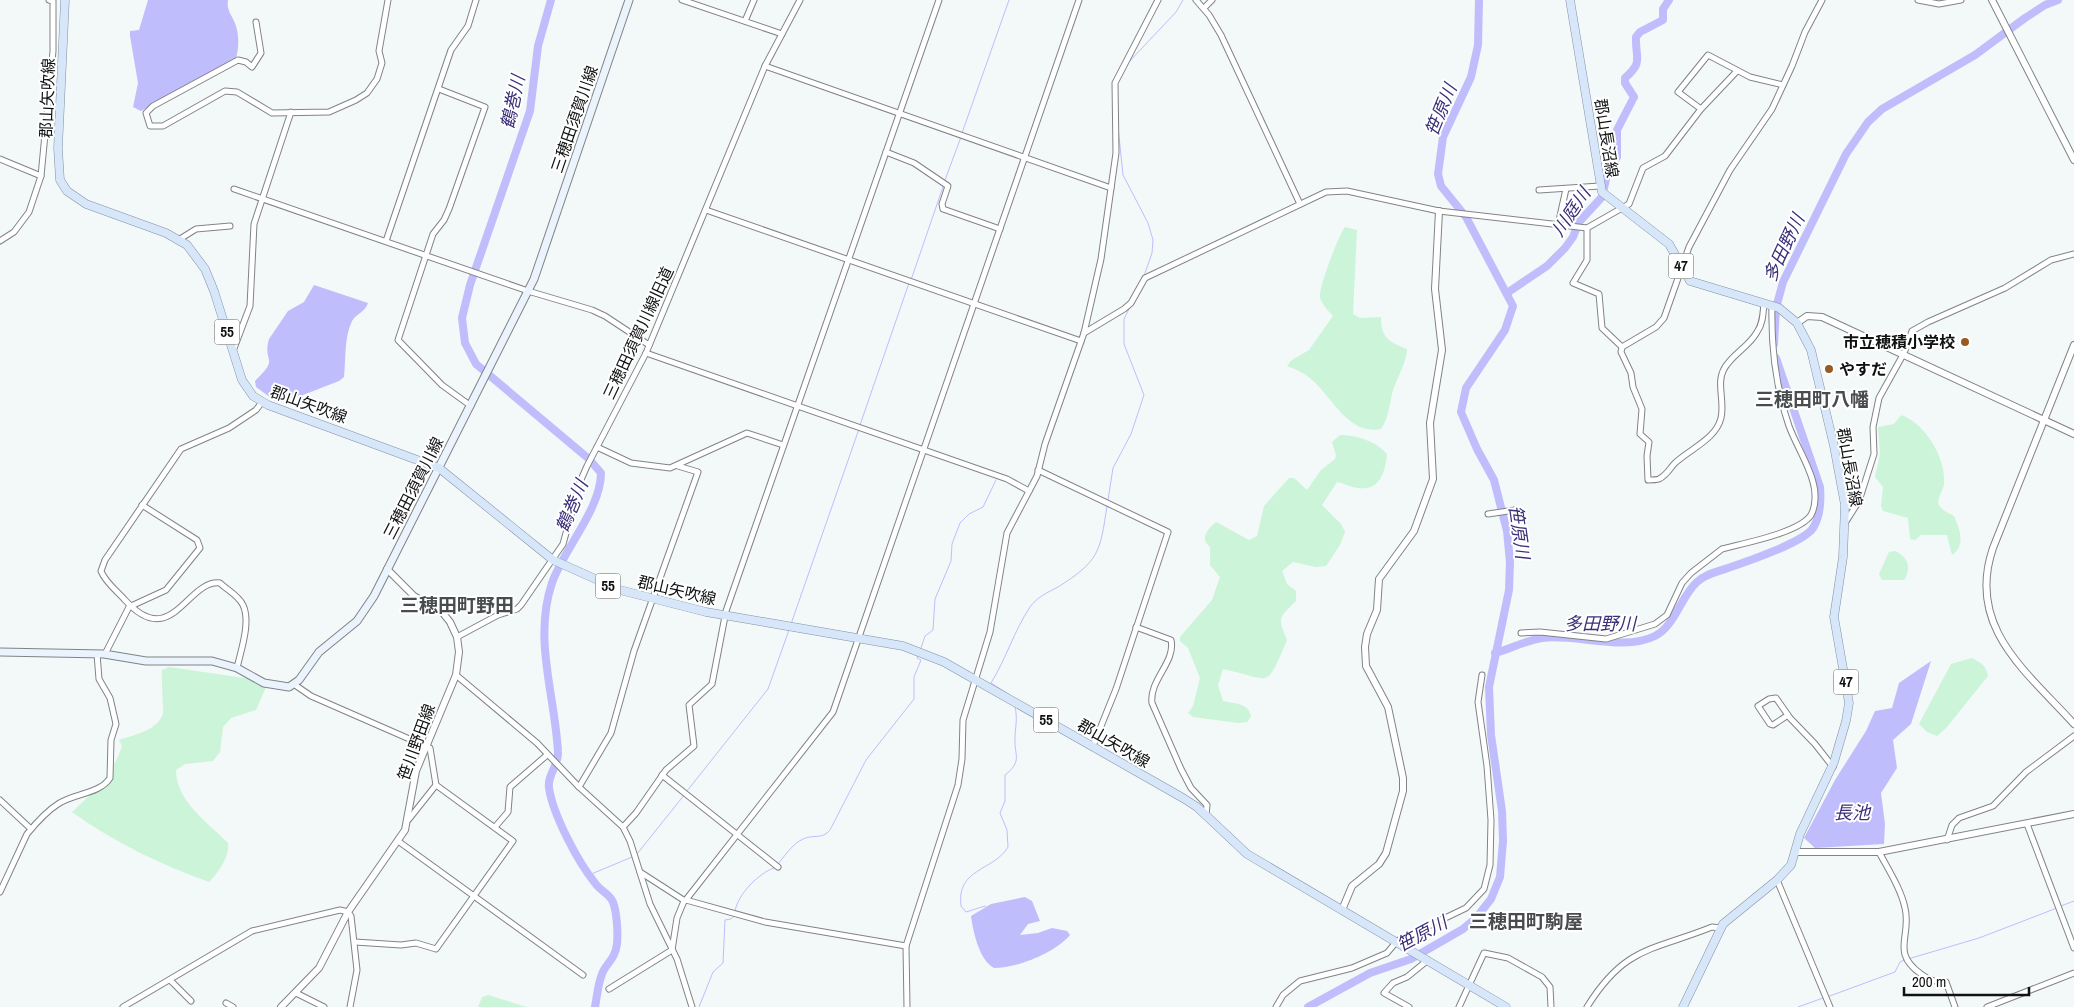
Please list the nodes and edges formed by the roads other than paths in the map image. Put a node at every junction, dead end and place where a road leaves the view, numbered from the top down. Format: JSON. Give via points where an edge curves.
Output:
{"nodes":[{"id":1,"x":49,"y":0,"type":"edge"},
{"id":2,"x":64,"y":0,"type":"edge"},
{"id":3,"x":388,"y":0,"type":"edge"},
{"id":4,"x":476,"y":0,"type":"edge"},
{"id":5,"x":629,"y":0,"type":"edge"},
{"id":6,"x":682,"y":0,"type":"edge"},
{"id":7,"x":754,"y":0,"type":"edge"},
{"id":8,"x":800,"y":0,"type":"edge"},
{"id":9,"x":939,"y":0,"type":"edge"},
{"id":10,"x":1079,"y":0,"type":"edge"},
{"id":11,"x":1158,"y":0,"type":"edge"},
{"id":12,"x":1196,"y":0,"type":"edge"},
{"id":13,"x":1212,"y":0,"type":"edge"},
{"id":14,"x":1570,"y":0,"type":"edge"},
{"id":15,"x":1822,"y":0,"type":"edge"},
{"id":16,"x":1918,"y":0,"type":"edge"},
{"id":17,"x":1961,"y":0,"type":"edge"},
{"id":18,"x":1992,"y":0,"type":"edge"},
{"id":19,"x":1204,"y":8,"type":"junction"},
{"id":20,"x":745,"y":21,"type":"junction"},
{"id":21,"x":256,"y":22,"type":"dead end"},
{"id":22,"x":782,"y":34,"type":"junction"},
{"id":23,"x":765,"y":66,"type":"junction"},
{"id":24,"x":1736,"y":71,"type":"junction"},
{"id":25,"x":1783,"y":85,"type":"junction"},
{"id":26,"x":439,"y":89,"type":"junction"},
{"id":27,"x":1701,"y":109,"type":"junction"},
{"id":28,"x":291,"y":112,"type":"junction"},
{"id":29,"x":899,"y":114,"type":"junction"},
{"id":30,"x":886,"y":152,"type":"junction"},
{"id":31,"x":1024,"y":157,"type":"junction"},
{"id":32,"x":0,"y":159,"type":"edge"},
{"id":33,"x":2074,"y":160,"type":"edge"},
{"id":34,"x":41,"y":176,"type":"junction"},
{"id":35,"x":1600,"y":186,"type":"junction"},
{"id":36,"x":1111,"y":188,"type":"junction"},
{"id":37,"x":234,"y":189,"type":"dead end"},
{"id":38,"x":1539,"y":190,"type":"dead end"},
{"id":39,"x":1566,"y":190,"type":"junction"},
{"id":40,"x":262,"y":199,"type":"junction"},
{"id":41,"x":1300,"y":204,"type":"junction"},
{"id":42,"x":1622,"y":209,"type":"junction"},
{"id":43,"x":706,"y":210,"type":"junction"},
{"id":44,"x":1439,"y":211,"type":"junction"},
{"id":45,"x":1558,"y":225,"type":"junction"},
{"id":46,"x":230,"y":226,"type":"dead end"},
{"id":47,"x":1585,"y":228,"type":"junction"},
{"id":48,"x":1000,"y":229,"type":"junction"},
{"id":49,"x":180,"y":239,"type":"junction"},
{"id":50,"x":0,"y":241,"type":"edge"},
{"id":51,"x":386,"y":241,"type":"junction"},
{"id":52,"x":2074,"y":254,"type":"edge"},
{"id":53,"x":426,"y":256,"type":"junction"},
{"id":54,"x":848,"y":260,"type":"junction"},
{"id":55,"x":1682,"y":268,"type":"junction"},
{"id":56,"x":528,"y":292,"type":"junction"},
{"id":57,"x":974,"y":303,"type":"junction"},
{"id":58,"x":1768,"y":304,"type":"junction"},
{"id":59,"x":1794,"y":320,"type":"junction"},
{"id":60,"x":1084,"y":333,"type":"junction"},
{"id":61,"x":1081,"y":341,"type":"junction"},
{"id":62,"x":650,"y":345,"type":"junction"},
{"id":63,"x":2074,"y":345,"type":"edge"},
{"id":64,"x":1622,"y":347,"type":"junction"},
{"id":65,"x":233,"y":351,"type":"junction"},
{"id":66,"x":646,"y":352,"type":"junction"},
{"id":67,"x":1904,"y":353,"type":"junction"},
{"id":68,"x":262,"y":402,"type":"junction"},
{"id":69,"x":471,"y":406,"type":"junction"},
{"id":70,"x":797,"y":406,"type":"junction"},
{"id":71,"x":2044,"y":420,"type":"junction"},
{"id":72,"x":2074,"y":434,"type":"edge"},
{"id":73,"x":783,"y":445,"type":"junction"},
{"id":74,"x":597,"y":447,"type":"junction"},
{"id":75,"x":923,"y":450,"type":"junction"},
{"id":76,"x":678,"y":466,"type":"junction"},
{"id":77,"x":439,"y":468,"type":"junction"},
{"id":78,"x":1038,"y":470,"type":"junction"},
{"id":79,"x":1030,"y":491,"type":"junction"},
{"id":80,"x":142,"y":505,"type":"junction"},
{"id":81,"x":1515,"y":510,"type":"dead end"},
{"id":82,"x":1488,"y":514,"type":"dead end"},
{"id":83,"x":1845,"y":524,"type":"junction"},
{"id":84,"x":556,"y":562,"type":"junction"},
{"id":85,"x":387,"y":569,"type":"junction"},
{"id":86,"x":651,"y":600,"type":"junction"},
{"id":87,"x":130,"y":606,"type":"junction"},
{"id":88,"x":725,"y":615,"type":"junction"},
{"id":89,"x":1136,"y":627,"type":"junction"},
{"id":90,"x":1521,"y":633,"type":"dead end"},
{"id":91,"x":457,"y":637,"type":"junction"},
{"id":92,"x":857,"y":638,"type":"junction"},
{"id":93,"x":0,"y":652,"type":"edge"},
{"id":94,"x":101,"y":654,"type":"junction"},
{"id":95,"x":237,"y":668,"type":"junction"},
{"id":96,"x":456,"y":675,"type":"junction"},
{"id":97,"x":1482,"y":675,"type":"dead end"},
{"id":98,"x":976,"y":680,"type":"junction"},
{"id":99,"x":295,"y":685,"type":"junction"},
{"id":100,"x":1788,"y":715,"type":"junction"},
{"id":101,"x":2074,"y":724,"type":"edge"},
{"id":102,"x":2074,"y":736,"type":"edge"},
{"id":103,"x":427,"y":746,"type":"junction"},
{"id":104,"x":1093,"y":746,"type":"junction"},
{"id":105,"x":547,"y":755,"type":"junction"},
{"id":106,"x":1832,"y":767,"type":"junction"},
{"id":107,"x":662,"y":775,"type":"junction"},
{"id":108,"x":436,"y":785,"type":"junction"},
{"id":109,"x":579,"y":787,"type":"junction"},
{"id":110,"x":0,"y":800,"type":"edge"},
{"id":111,"x":2074,"y":814,"type":"edge"},
{"id":112,"x":1206,"y":816,"type":"junction"},
{"id":113,"x":409,"y":819,"type":"junction"},
{"id":114,"x":2027,"y":824,"type":"junction"},
{"id":115,"x":495,"y":827,"type":"junction"},
{"id":116,"x":623,"y":827,"type":"junction"},
{"id":117,"x":31,"y":829,"type":"junction"},
{"id":118,"x":737,"y":834,"type":"junction"},
{"id":119,"x":1947,"y":840,"type":"junction"},
{"id":120,"x":398,"y":841,"type":"junction"},
{"id":121,"x":1795,"y":852,"type":"junction"},
{"id":122,"x":1878,"y":852,"type":"junction"},
{"id":123,"x":778,"y":867,"type":"dead end"},
{"id":124,"x":640,"y":872,"type":"junction"},
{"id":125,"x":1778,"y":880,"type":"junction"},
{"id":126,"x":0,"y":892,"type":"edge"},
{"id":127,"x":474,"y":896,"type":"junction"},
{"id":128,"x":685,"y":901,"type":"junction"},
{"id":129,"x":1342,"y":910,"type":"junction"},
{"id":130,"x":348,"y":912,"type":"junction"},
{"id":131,"x":1720,"y":928,"type":"junction"},
{"id":132,"x":354,"y":942,"type":"junction"},
{"id":133,"x":1398,"y":942,"type":"junction"},
{"id":134,"x":906,"y":946,"type":"junction"},
{"id":135,"x":672,"y":948,"type":"junction"},
{"id":136,"x":2074,"y":948,"type":"edge"},
{"id":137,"x":1427,"y":959,"type":"junction"},
{"id":138,"x":2074,"y":973,"type":"edge"},
{"id":139,"x":583,"y":975,"type":"dead end"},
{"id":140,"x":170,"y":980,"type":"junction"},
{"id":141,"x":1469,"y":984,"type":"junction"},
{"id":142,"x":609,"y":989,"type":"dead end"},
{"id":143,"x":296,"y":993,"type":"junction"},
{"id":144,"x":191,"y":1001,"type":"dead end"},
{"id":145,"x":226,"y":1003,"type":"dead end"},
{"id":146,"x":123,"y":1007,"type":"edge"},
{"id":147,"x":232,"y":1007,"type":"edge"},
{"id":148,"x":281,"y":1007,"type":"edge"},
{"id":149,"x":324,"y":1007,"type":"edge"},
{"id":150,"x":350,"y":1007,"type":"edge"},
{"id":151,"x":692,"y":1007,"type":"edge"},
{"id":152,"x":907,"y":1007,"type":"edge"},
{"id":153,"x":1276,"y":1007,"type":"edge"},
{"id":154,"x":1409,"y":1007,"type":"edge"},
{"id":155,"x":1459,"y":1007,"type":"edge"},
{"id":156,"x":1506,"y":1007,"type":"edge"},
{"id":157,"x":1551,"y":1007,"type":"edge"},
{"id":158,"x":1587,"y":1007,"type":"edge"},
{"id":159,"x":1683,"y":1007,"type":"edge"},
{"id":160,"x":1830,"y":1007,"type":"edge"},
{"id":161,"x":1955,"y":1007,"type":"edge"},
{"id":162,"x":1987,"y":1007,"type":"edge"}],
"edges":[{"from":1,"to":34,"type":"street","via":[[53,2],[53,51]]},
{"from":2,"to":49,"type":"main road","name":"郡山矢吹線","number":"55","via":[[58,148],[60,180],[67,191],[86,204]]},
{"from":3,"to":28,"type":"street","via":[[380,51],[382,63],[377,79],[367,93],[329,112]]},
{"from":4,"to":26,"type":"street","via":[[468,26],[453,44]]},
{"from":5,"to":56,"type":"main road","name":"三穂田須賀川線"},
{"from":6,"to":20,"type":"street"},
{"from":7,"to":20,"type":"street"},
{"from":8,"to":22,"type":"street","name":"三穂田須賀川線旧道"},
{"from":9,"to":29,"type":"street"},
{"from":10,"to":31,"type":"street"},
{"from":11,"to":36,"type":"street","via":[[1115,83],[1117,144]]},
{"from":12,"to":19,"type":"street"},
{"from":13,"to":19,"type":"street"},
{"from":14,"to":35,"type":"main road","name":"郡山長沼線","number":"47"},
{"from":15,"to":25,"type":"street"},
{"from":16,"to":17,"type":"street","via":[[1939,4]]},
{"from":18,"to":33,"type":"street"},
{"from":19,"to":41,"type":"street","via":[[1221,35]]},
{"from":20,"to":22,"type":"street"},
{"from":21,"to":28,"type":"street","via":[[261,53],[252,68],[238,60],[154,106],[146,114],[148,122],[154,127],[163,126],[225,91],[237,92],[272,113]]},
{"from":22,"to":23,"type":"street","name":"三穂田須賀川線旧道"},
{"from":23,"to":29,"type":"street"},
{"from":23,"to":43,"type":"street","name":"三穂田須賀川線旧道"},
{"from":24,"to":25,"type":"street"},
{"from":24,"to":27,"type":"street"},
{"from":24,"to":27,"type":"street","via":[[1710,55],[1705,57],[1678,92]]},
{"from":25,"to":55,"type":"street","via":[[1767,118],[1730,170],[1689,247]]},
{"from":26,"to":51,"type":"street"},
{"from":26,"to":53,"type":"street","via":[[485,107],[449,209],[434,232]]},
{"from":27,"to":42,"type":"street","via":[[1666,156],[1643,168],[1631,202]]},
{"from":28,"to":40,"type":"street"},
{"from":29,"to":30,"type":"street"},
{"from":29,"to":31,"type":"street"},
{"from":30,"to":48,"type":"street","via":[[914,163],[948,186],[942,209]]},
{"from":30,"to":54,"type":"street"},
{"from":31,"to":36,"type":"street"},
{"from":31,"to":48,"type":"street"},
{"from":32,"to":34,"type":"street"},
{"from":34,"to":50,"type":"street","via":[[29,212],[14,232]]},
{"from":35,"to":39,"type":"street"},
{"from":35,"to":42,"type":"main road","name":"郡山長沼線","number":"47","via":[[1607,198]]},
{"from":36,"to":60,"type":"street","via":[[1104,241]]},
{"from":37,"to":40,"type":"street"},
{"from":38,"to":39,"type":"street"},
{"from":39,"to":45,"type":"street"},
{"from":40,"to":51,"type":"street"},
{"from":40,"to":65,"type":"street","via":[[252,238],[250,306]]},
{"from":41,"to":44,"type":"street","via":[[1326,192],[1347,192]]},
{"from":41,"to":60,"type":"street","via":[[1146,278],[1124,309]]},
{"from":42,"to":47,"type":"street"},
{"from":42,"to":55,"type":"main road","name":"郡山長沼線","number":"47","via":[[1669,244]]},
{"from":43,"to":54,"type":"street"},
{"from":43,"to":62,"type":"street","name":"三穂田須賀川線旧道"},
{"from":44,"to":45,"type":"street"},
{"from":44,"to":129,"type":"street","via":[[1435,289],[1442,350],[1430,423],[1433,479],[1414,531],[1379,579],[1377,610],[1365,647],[1366,666],[1388,707],[1403,774],[1403,791],[1386,853],[1379,864],[1352,886]]},
{"from":45,"to":47,"type":"street"},
{"from":46,"to":49,"type":"street","via":[[196,229]]},
{"from":47,"to":64,"type":"street","via":[[1588,260],[1573,283],[1599,294],[1602,328]]},
{"from":48,"to":57,"type":"street"},
{"from":49,"to":65,"type":"main road","name":"郡山矢吹線","number":"55","via":[[205,269]]},
{"from":51,"to":53,"type":"street"},
{"from":52,"to":67,"type":"street","via":[[2051,260],[2005,288],[1920,326],[1910,334]]},
{"from":53,"to":56,"type":"street"},
{"from":53,"to":69,"type":"street","via":[[398,340],[442,385]]},
{"from":54,"to":57,"type":"street"},
{"from":54,"to":70,"type":"street"},
{"from":55,"to":58,"type":"main road","name":"郡山長沼線","number":"47","via":[[1690,281]]},
{"from":55,"to":64,"type":"street","via":[[1660,323]]},
{"from":56,"to":62,"type":"street","via":[[601,313]]},
{"from":56,"to":69,"type":"main road","name":"三穂田須賀川線"},
{"from":57,"to":61,"type":"street"},
{"from":57,"to":75,"type":"street"},
{"from":58,"to":59,"type":"main road","name":"郡山長沼線","number":"47"},
{"from":58,"to":64,"type":"street","via":[[1757,333],[1724,368],[1720,378],[1721,419],[1716,428],[1659,479],[1648,480],[1647,477],[1649,442],[1640,434],[1642,409]]},
{"from":58,"to":90,"type":"street","via":[[1778,384],[1789,425],[1814,482],[1816,496],[1811,515],[1794,528],[1714,554],[1682,583],[1666,615],[1655,624],[1606,639]]},
{"from":59,"to":67,"type":"street","via":[[1815,315]]},
{"from":59,"to":83,"type":"main road","name":"郡山長沼線","number":"47","via":[[1811,350],[1843,488]]},
{"from":60,"to":61,"type":"street"},
{"from":61,"to":78,"type":"street"},
{"from":62,"to":66,"type":"street","name":"三穂田須賀川線旧道"},
{"from":63,"to":71,"type":"street"},
{"from":65,"to":68,"type":"main road","name":"郡山矢吹線","number":"55","via":[[247,390]]},
{"from":66,"to":70,"type":"street"},
{"from":66,"to":74,"type":"street","name":"三穂田須賀川線旧道"},
{"from":67,"to":71,"type":"street"},
{"from":67,"to":83,"type":"street","via":[[1879,398],[1873,427],[1874,454],[1859,501]]},
{"from":68,"to":77,"type":"main road","name":"郡山矢吹線","number":"55"},
{"from":68,"to":80,"type":"street","via":[[256,410],[229,428],[180,449]]},
{"from":69,"to":77,"type":"main road","name":"三穂田須賀川線"},
{"from":70,"to":73,"type":"street"},
{"from":70,"to":75,"type":"street"},
{"from":71,"to":72,"type":"street"},
{"from":71,"to":101,"type":"street","via":[[1990,557],[1985,580],[1986,597],[1990,617],[2002,643]]},
{"from":73,"to":76,"type":"street","via":[[747,433]]},
{"from":73,"to":88,"type":"street"},
{"from":74,"to":76,"type":"street","via":[[635,464]]},
{"from":74,"to":84,"type":"street","name":"三穂田須賀川線旧道","via":[[580,482],[568,532]]},
{"from":75,"to":79,"type":"street","via":[[1007,479]]},
{"from":75,"to":92,"type":"street"},
{"from":76,"to":86,"type":"street","via":[[698,472]]},
{"from":77,"to":84,"type":"main road","name":"郡山矢吹線","number":"55"},
{"from":77,"to":85,"type":"main road","name":"三穂田須賀川線"},
{"from":78,"to":79,"type":"street"},
{"from":78,"to":89,"type":"street","via":[[1167,530],[1168,536]]},
{"from":79,"to":98,"type":"street","via":[[1006,534],[995,610]]},
{"from":80,"to":87,"type":"street","via":[[100,571]]},
{"from":80,"to":87,"type":"street","via":[[197,540],[201,546],[166,590]]},
{"from":81,"to":82,"type":"street"},
{"from":83,"to":106,"type":"main road","name":"郡山長沼線","number":"47","via":[[1834,617],[1849,703]]},
{"from":84,"to":86,"type":"main road","name":"郡山矢吹線","number":"55","via":[[613,588]]},
{"from":84,"to":91,"type":"street","name":"三穂田須賀川線旧道","via":[[517,610],[498,614]]},
{"from":85,"to":91,"type":"street","name":"笹川野田線","via":[[414,596],[442,612]]},
{"from":85,"to":99,"type":"main road","name":"三穂田須賀川線","via":[[365,611],[319,652]]},
{"from":86,"to":88,"type":"main road","name":"郡山矢吹線","number":"55"},
{"from":86,"to":109,"type":"street","via":[[611,733]]},
{"from":87,"to":94,"type":"street"},
{"from":87,"to":95,"type":"street","via":[[150,618],[164,618],[206,587],[220,583],[242,603],[245,614]]},
{"from":88,"to":92,"type":"main road","name":"郡山矢吹線","number":"55"},
{"from":88,"to":107,"type":"street","via":[[712,684],[689,705],[694,746]]},
{"from":89,"to":104,"type":"street"},
{"from":89,"to":112,"type":"street","via":[[1172,643],[1164,670],[1152,693],[1152,703],[1189,785],[1207,805]]},
{"from":91,"to":96,"type":"street","name":"笹川野田線"},
{"from":92,"to":98,"type":"main road","name":"郡山矢吹線","number":"55","via":[[917,651]]},
{"from":92,"to":118,"type":"street","via":[[829,719]]},
{"from":93,"to":94,"type":"main road"},
{"from":94,"to":95,"type":"main road","via":[[146,661],[206,660]]},
{"from":94,"to":117,"type":"street","via":[[99,679],[110,698],[116,724],[111,740],[110,778],[103,786],[60,802]]},
{"from":95,"to":99,"type":"main road","via":[[272,685]]},
{"from":96,"to":103,"type":"street","name":"笹川野田線"},
{"from":96,"to":105,"type":"street"},
{"from":97,"to":133,"type":"street","via":[[1478,702],[1491,820],[1486,886],[1466,908]]},
{"from":98,"to":104,"type":"main road","name":"郡山矢吹線","number":"55"},
{"from":98,"to":134,"type":"street","via":[[962,720],[958,785]]},
{"from":99,"to":103,"type":"street"},
{"from":100,"to":100,"type":"street","via":[[1775,697],[1758,706],[1773,725]]},
{"from":100,"to":106,"type":"street"},
{"from":102,"to":119,"type":"street","via":[[2026,772],[1993,806],[1959,818],[1952,825]]},
{"from":103,"to":108,"type":"street"},
{"from":103,"to":113,"type":"street","name":"笹川野田線","via":[[415,777]]},
{"from":104,"to":112,"type":"main road","name":"郡山矢吹線","number":"55","via":[[1183,798]]},
{"from":105,"to":109,"type":"street"},
{"from":105,"to":115,"type":"street","via":[[510,787],[508,812]]},
{"from":106,"to":121,"type":"main road","name":"郡山長沼線","number":"47","via":[[1800,834]]},
{"from":107,"to":116,"type":"street"},
{"from":107,"to":118,"type":"street"},
{"from":108,"to":113,"type":"street"},
{"from":108,"to":115,"type":"street"},
{"from":109,"to":116,"type":"street"},
{"from":110,"to":117,"type":"street"},
{"from":111,"to":114,"type":"street"},
{"from":112,"to":129,"type":"main road","name":"郡山矢吹線","number":"55","via":[[1247,854]]},
{"from":113,"to":120,"type":"street","name":"笹川野田線"},
{"from":114,"to":119,"type":"street"},
{"from":114,"to":136,"type":"street"},
{"from":115,"to":127,"type":"street","via":[[513,841]]},
{"from":116,"to":124,"type":"street"},
{"from":117,"to":126,"type":"street"},
{"from":118,"to":123,"type":"street"},
{"from":118,"to":128,"type":"street"},
{"from":119,"to":122,"type":"street"},
{"from":120,"to":127,"type":"street"},
{"from":120,"to":130,"type":"street","name":"笹川野田線"},
{"from":121,"to":122,"type":"street"},
{"from":121,"to":125,"type":"main road","name":"郡山長沼線","number":"47"},
{"from":122,"to":161,"type":"street","via":[[1906,908],[1903,955],[1908,964],[1923,976],[1931,981],[1946,982]]},
{"from":124,"to":128,"type":"street"},
{"from":124,"to":135,"type":"street","via":[[650,904]]},
{"from":125,"to":131,"type":"main road","name":"郡山長沼線","number":"47"},
{"from":125,"to":160,"type":"street"},
{"from":127,"to":132,"type":"street","via":[[435,950],[416,943]]},
{"from":127,"to":139,"type":"street"},
{"from":128,"to":134,"type":"street","via":[[765,922]]},
{"from":128,"to":135,"type":"street","via":[[677,918]]},
{"from":129,"to":133,"type":"main road","name":"郡山矢吹線","number":"55"},
{"from":130,"to":132,"type":"street"},
{"from":130,"to":140,"type":"street","via":[[340,910],[252,931]]},
{"from":130,"to":143,"type":"street","name":"笹川野田線","via":[[319,968]]},
{"from":131,"to":158,"type":"street","via":[[1712,927],[1638,954],[1611,974]]},
{"from":131,"to":159,"type":"main road","name":"郡山長沼線","number":"47"},
{"from":132,"to":150,"type":"street","via":[[357,970]]},
{"from":133,"to":137,"type":"main road","name":"郡山矢吹線","number":"55"},
{"from":133,"to":153,"type":"street","via":[[1391,950],[1352,968],[1300,981],[1283,995]]},
{"from":134,"to":152,"type":"street"},
{"from":135,"to":142,"type":"street"},
{"from":135,"to":151,"type":"street"},
{"from":137,"to":141,"type":"main road","name":"郡山矢吹線","number":"55"},
{"from":137,"to":154,"type":"street","via":[[1384,993]]},
{"from":138,"to":162,"type":"street"},
{"from":140,"to":144,"type":"street"},
{"from":140,"to":146,"type":"street"},
{"from":141,"to":155,"type":"street"},
{"from":141,"to":156,"type":"main road","name":"郡山矢吹線","number":"55"},
{"from":141,"to":157,"type":"street","via":[[1484,953],[1508,958],[1546,980],[1550,986]]},
{"from":143,"to":148,"type":"street","name":"笹川野田線"},
{"from":143,"to":149,"type":"street"},
{"from":145,"to":147,"type":"street"}]}
